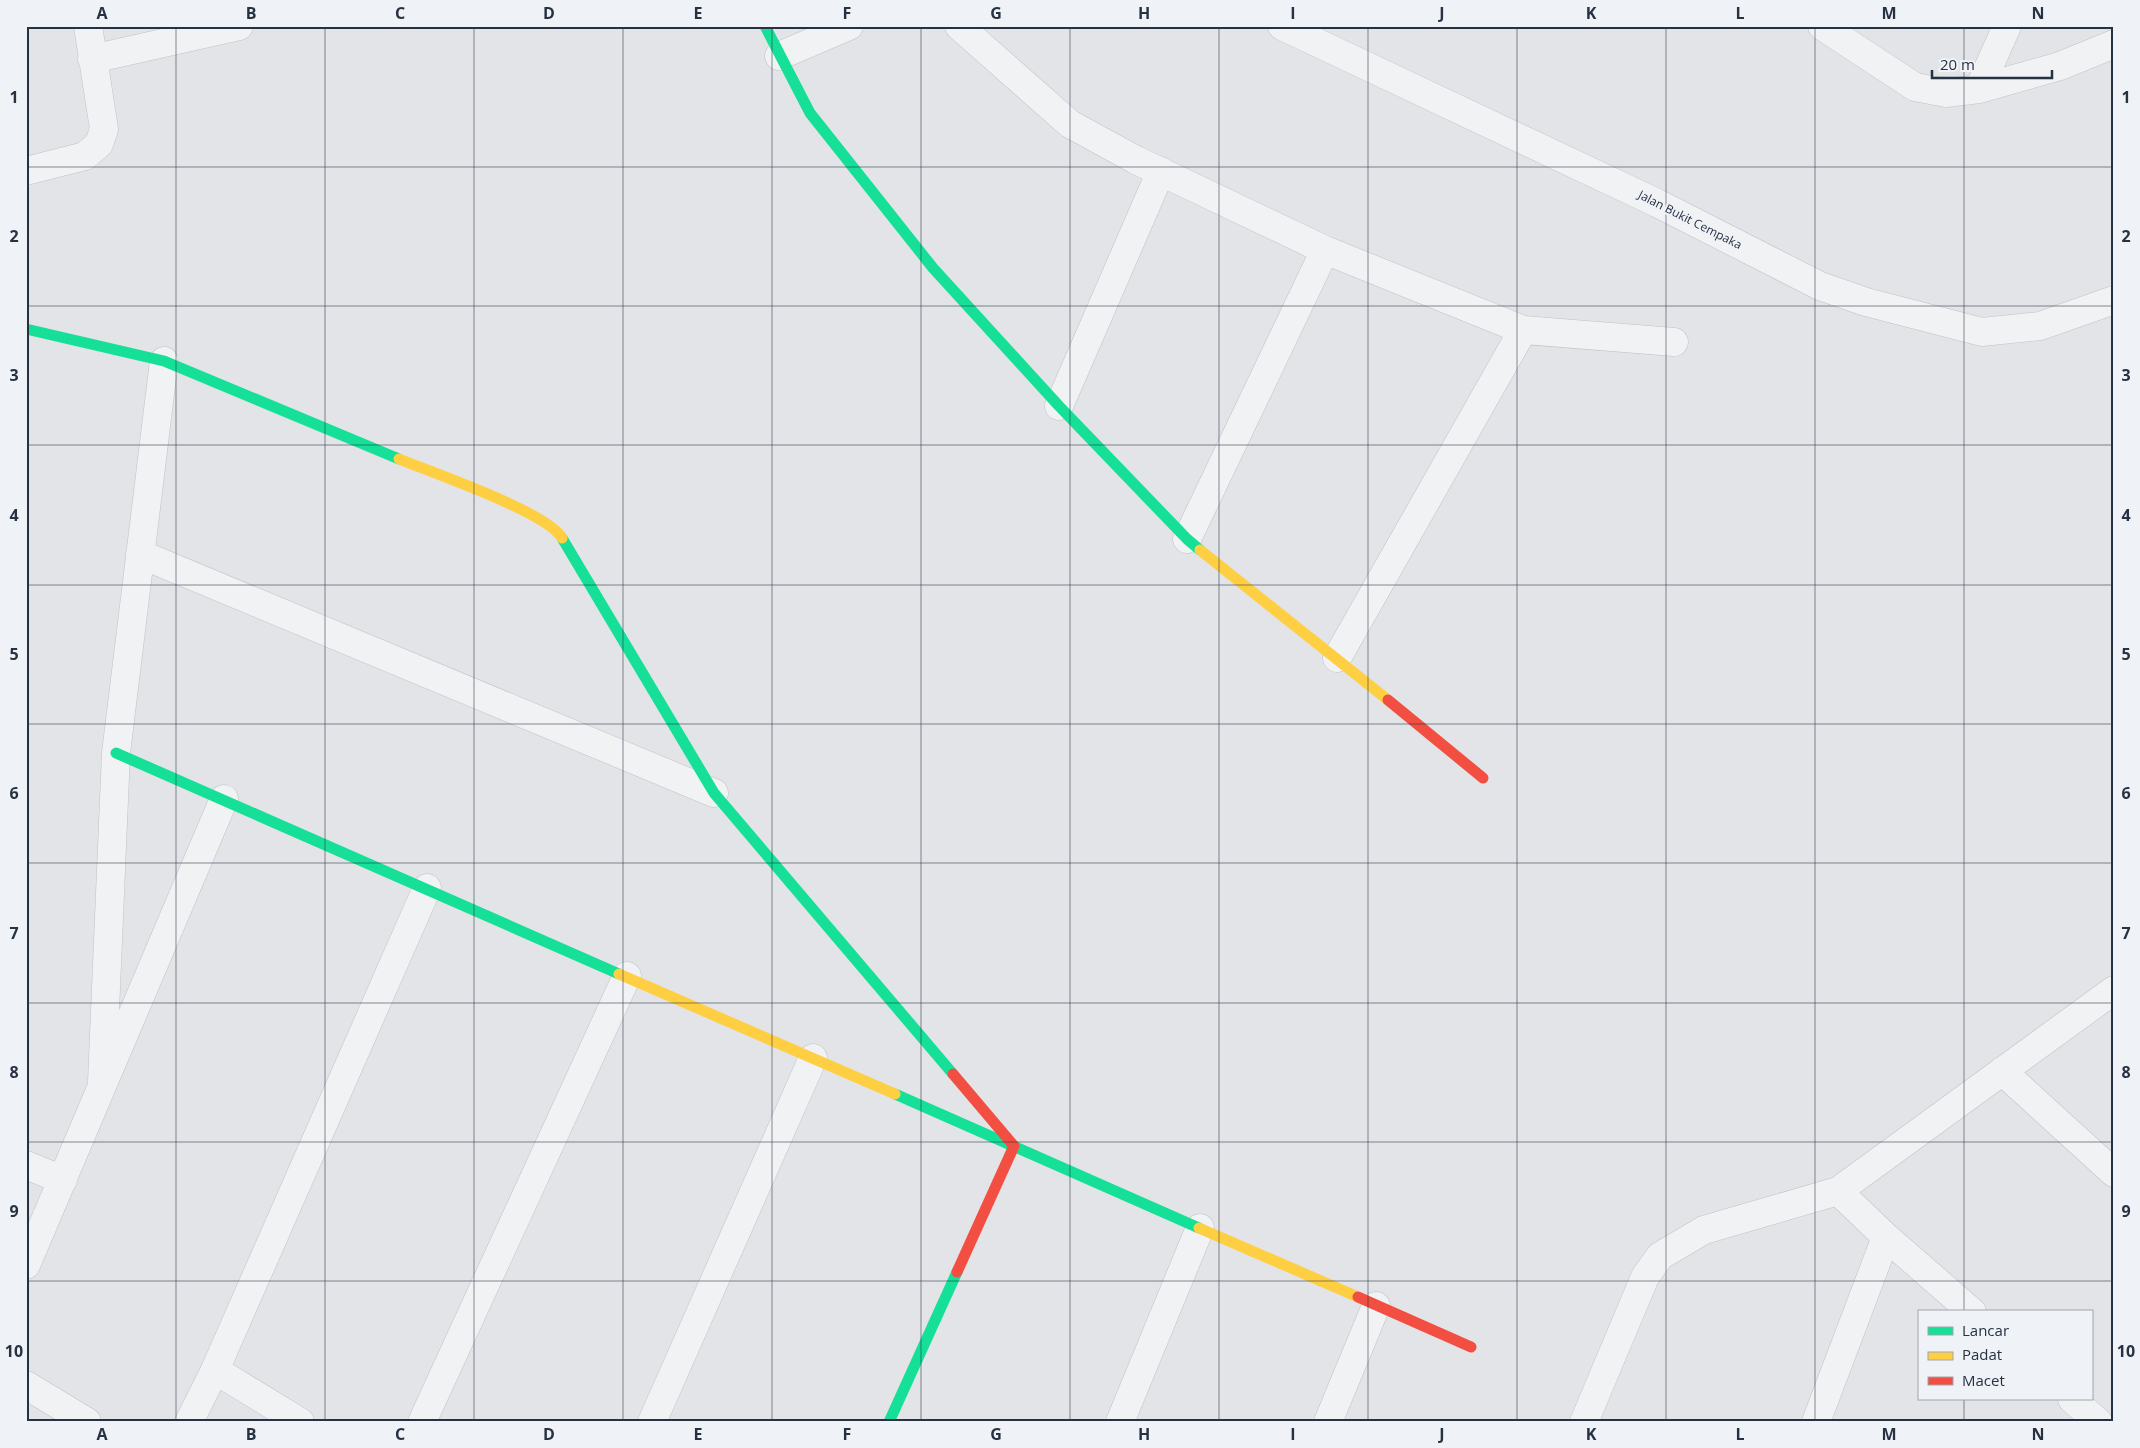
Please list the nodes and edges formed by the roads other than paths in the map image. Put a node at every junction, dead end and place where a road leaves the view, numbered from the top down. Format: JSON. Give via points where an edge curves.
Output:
{"nodes":[{"id":1,"x":88,"y":26,"type":"edge"},
{"id":2,"x":239,"y":26,"type":"edge"},
{"id":3,"x":765,"y":26,"type":"edge"},
{"id":4,"x":849,"y":26,"type":"edge"},
{"id":5,"x":959,"y":26,"type":"edge"},
{"id":6,"x":1282,"y":26,"type":"edge"},
{"id":7,"x":1822,"y":26,"type":"edge"},
{"id":8,"x":2007,"y":26,"type":"edge"},
{"id":9,"x":2113,"y":45,"type":"edge"},
{"id":10,"x":779,"y":56,"type":"junction"},
{"id":11,"x":92,"y":59,"type":"junction"},
{"id":12,"x":1979,"y":90,"type":"junction"},
{"id":13,"x":26,"y":171,"type":"edge"},
{"id":14,"x":1161,"y":171,"type":"junction"},
{"id":15,"x":1325,"y":250,"type":"junction"},
{"id":16,"x":2114,"y":300,"type":"edge"},
{"id":17,"x":26,"y":329,"type":"edge"},
{"id":18,"x":1523,"y":330,"type":"junction"},
{"id":19,"x":1674,"y":342,"type":"dead end"},
{"id":20,"x":164,"y":360,"type":"junction"},
{"id":21,"x":1059,"y":406,"type":"junction"},
{"id":22,"x":1187,"y":539,"type":"junction"},
{"id":23,"x":140,"y":554,"type":"junction"},
{"id":24,"x":1338,"y":658,"type":"junction"},
{"id":25,"x":116,"y":753,"type":"junction"},
{"id":26,"x":1483,"y":778,"type":"dead end"},
{"id":27,"x":714,"y":793,"type":"junction"},
{"id":28,"x":224,"y":798,"type":"junction"},
{"id":29,"x":427,"y":888,"type":"junction"},
{"id":30,"x":627,"y":976,"type":"junction"},
{"id":31,"x":2114,"y":990,"type":"edge"},
{"id":32,"x":813,"y":1058,"type":"junction"},
{"id":33,"x":2002,"y":1072,"type":"junction"},
{"id":34,"x":102,"y":1082,"type":"junction"},
{"id":35,"x":1014,"y":1146,"type":"junction"},
{"id":36,"x":26,"y":1165,"type":"edge"},
{"id":37,"x":2114,"y":1173,"type":"edge"},
{"id":38,"x":63,"y":1180,"type":"junction"},
{"id":39,"x":1838,"y":1191,"type":"junction"},
{"id":40,"x":1200,"y":1228,"type":"junction"},
{"id":41,"x":1886,"y":1237,"type":"junction"},
{"id":42,"x":26,"y":1265,"type":"edge"},
{"id":43,"x":1376,"y":1306,"type":"junction"},
{"id":44,"x":1970,"y":1310,"type":"edge"},
{"id":45,"x":1471,"y":1347,"type":"dead end"},
{"id":46,"x":215,"y":1370,"type":"junction"},
{"id":47,"x":26,"y":1385,"type":"edge"},
{"id":48,"x":2073,"y":1400,"type":"edge"},
{"id":49,"x":1822,"y":1419,"type":"edge"},
{"id":50,"x":87,"y":1422,"type":"edge"},
{"id":51,"x":189,"y":1422,"type":"edge"},
{"id":52,"x":300,"y":1422,"type":"edge"},
{"id":53,"x":422,"y":1422,"type":"edge"},
{"id":54,"x":652,"y":1422,"type":"edge"},
{"id":55,"x":889,"y":1422,"type":"edge"},
{"id":56,"x":1120,"y":1422,"type":"edge"},
{"id":57,"x":1328,"y":1422,"type":"edge"},
{"id":58,"x":1584,"y":1422,"type":"edge"},
{"id":59,"x":2098,"y":1422,"type":"edge"}],
"edges":[{"from":1,"to":11,"type":"street"},
{"from":2,"to":11,"type":"street"},
{"from":3,"to":10,"type":"street"},
{"from":4,"to":10,"type":"street"},
{"from":5,"to":14,"type":"street","via":[[1070,124]]},
{"from":6,"to":16,"type":"street","name":"Jalan Bukit Cempaka","via":[[1657,203],[1820,286],[1866,302],[1982,332],[2040,326]]},
{"from":7,"to":12,"type":"street","via":[[1915,87],[1946,93]]},
{"from":8,"to":12,"type":"street"},
{"from":9,"to":12,"type":"street","via":[[2060,66]]},
{"from":10,"to":21,"type":"street","via":[[810,113],[926,260]]},
{"from":11,"to":13,"type":"street","via":[[104,129],[99,144],[85,156]]},
{"from":14,"to":15,"type":"street"},
{"from":14,"to":21,"type":"street"},
{"from":15,"to":18,"type":"street"},
{"from":15,"to":22,"type":"street"},
{"from":17,"to":20,"type":"street"},
{"from":18,"to":19,"type":"street"},
{"from":18,"to":24,"type":"street"},
{"from":20,"to":23,"type":"street"},
{"from":20,"to":27,"type":"street","via":[[536,516],[552,526],[564,540]]},
{"from":21,"to":22,"type":"street"},
{"from":22,"to":24,"type":"street"},
{"from":23,"to":25,"type":"street"},
{"from":23,"to":27,"type":"street"},
{"from":24,"to":26,"type":"street"},
{"from":25,"to":28,"type":"street"},
{"from":25,"to":34,"type":"street"},
{"from":27,"to":35,"type":"street"},
{"from":28,"to":29,"type":"street"},
{"from":28,"to":34,"type":"street"},
{"from":29,"to":30,"type":"street"},
{"from":29,"to":46,"type":"street"},
{"from":30,"to":32,"type":"street"},
{"from":30,"to":53,"type":"street"},
{"from":31,"to":33,"type":"street"},
{"from":32,"to":35,"type":"street"},
{"from":32,"to":54,"type":"street"},
{"from":33,"to":37,"type":"street"},
{"from":33,"to":39,"type":"street"},
{"from":34,"to":38,"type":"street"},
{"from":35,"to":40,"type":"street"},
{"from":35,"to":55,"type":"street"},
{"from":36,"to":38,"type":"street"},
{"from":38,"to":42,"type":"street"},
{"from":39,"to":41,"type":"street"},
{"from":39,"to":58,"type":"street","via":[[1704,1230],[1660,1256],[1645,1277]]},
{"from":40,"to":43,"type":"street"},
{"from":40,"to":56,"type":"street"},
{"from":41,"to":44,"type":"street"},
{"from":41,"to":49,"type":"street"},
{"from":43,"to":45,"type":"street"},
{"from":43,"to":57,"type":"street"},
{"from":46,"to":51,"type":"street"},
{"from":46,"to":52,"type":"street"},
{"from":47,"to":50,"type":"street"},
{"from":48,"to":59,"type":"street"}]}
